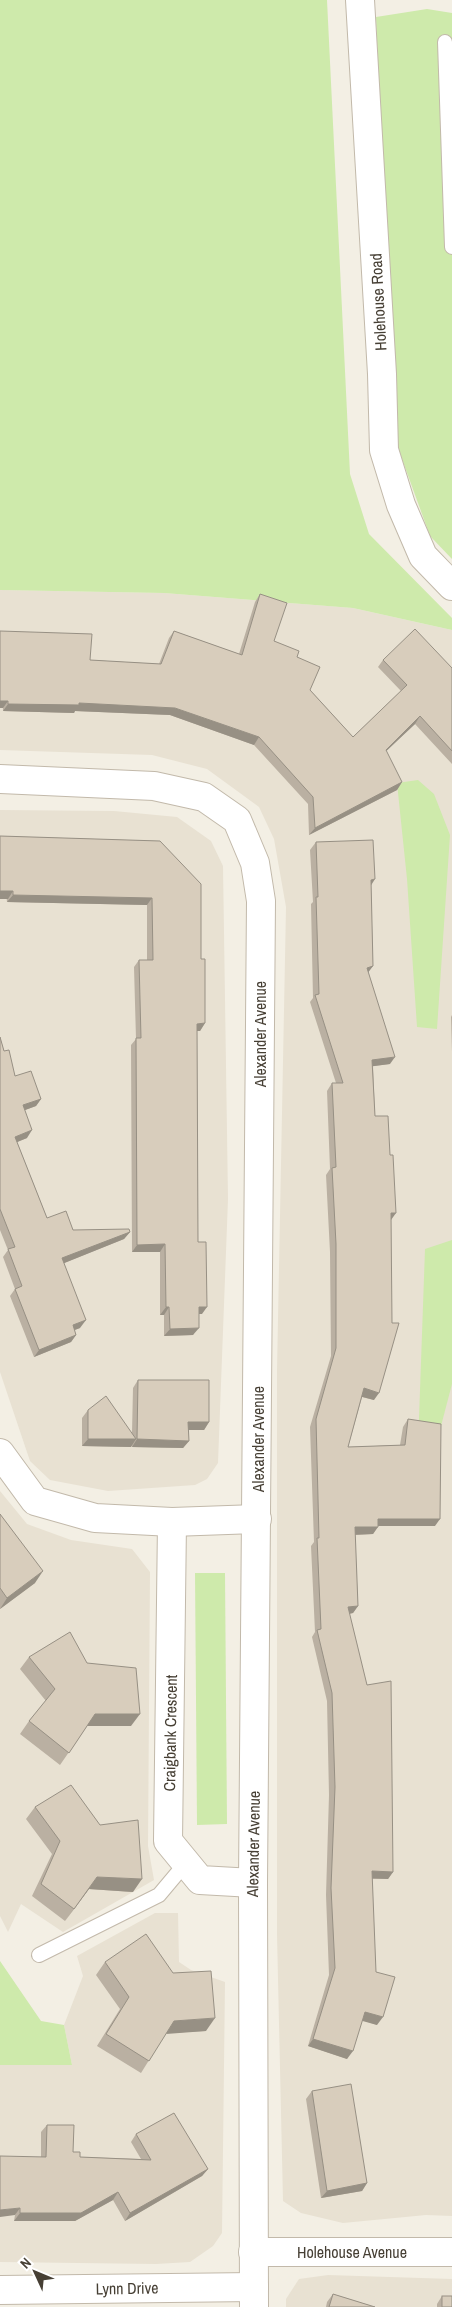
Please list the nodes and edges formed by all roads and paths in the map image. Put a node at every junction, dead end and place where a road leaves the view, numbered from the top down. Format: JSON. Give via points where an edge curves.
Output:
{"nodes":[{"id":1,"x":360,"y":0,"type":"edge"},
{"id":2,"x":445,"y":42,"type":"dead end"},
{"id":3,"x":452,"y":246,"type":"edge"},
{"id":4,"x":452,"y":586,"type":"edge"},
{"id":5,"x":0,"y":779,"type":"edge"},
{"id":6,"x":0,"y":1454,"type":"edge"},
{"id":7,"x":257,"y":1519,"type":"junction"},
{"id":8,"x":172,"y":1522,"type":"junction"},
{"id":9,"x":185,"y":1864,"type":"junction"},
{"id":10,"x":252,"y":1882,"type":"junction"},
{"id":11,"x":39,"y":1955,"type":"dead end"},
{"id":12,"x":253,"y":2252,"type":"junction"},
{"id":13,"x":452,"y":2252,"type":"edge"},
{"id":14,"x":0,"y":2290,"type":"edge"},
{"id":15,"x":254,"y":2297,"type":"edge"}],
"edges":[{"from":1,"to":4,"type":"street","name":"Holehouse Road","via":[[382,364],[384,450],[401,505],[423,556]]},
{"from":2,"to":3,"type":"lane"},
{"from":5,"to":7,"type":"street","name":"Alexander Avenue","via":[[154,786],[204,797],[237,820],[255,863],[261,901]]},
{"from":6,"to":8,"type":"street","via":[[35,1501],[95,1518]]},
{"from":7,"to":8,"type":"street"},
{"from":7,"to":10,"type":"street","name":"Alexander Avenue"},
{"from":8,"to":9,"type":"street","name":"Craigbank Crescent","via":[[168,1841]]},
{"from":9,"to":10,"type":"street","name":"Craigbank Crescent","via":[[200,1880]]},
{"from":9,"to":11,"type":"lane","via":[[159,1895]]},
{"from":10,"to":12,"type":"street","name":"Alexander Avenue"},
{"from":12,"to":13,"type":"street","name":"Holehouse Avenue"},
{"from":12,"to":15,"type":"street","name":"Alexander Avenue"},
{"from":14,"to":15,"type":"street","name":"Lynn Drive"}]}
